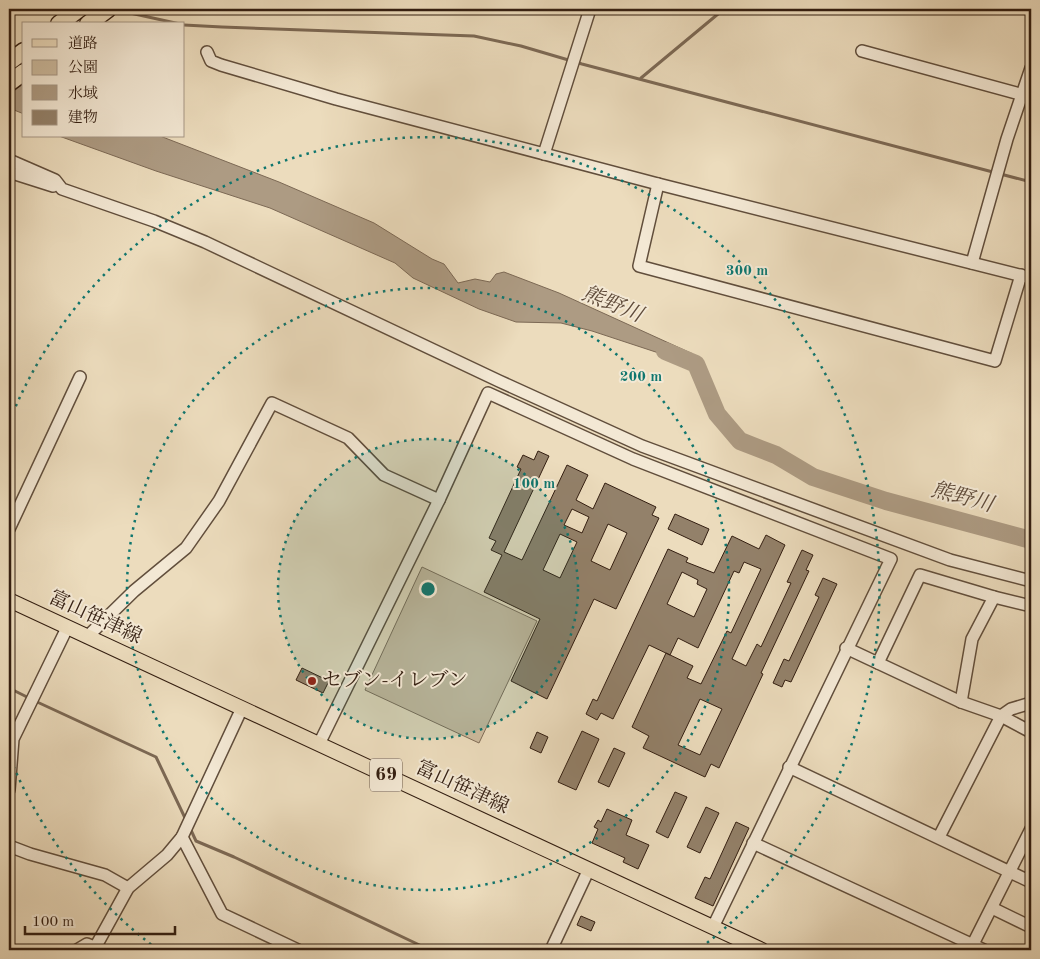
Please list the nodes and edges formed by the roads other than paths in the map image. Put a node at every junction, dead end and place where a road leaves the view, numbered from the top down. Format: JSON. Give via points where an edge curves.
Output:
{"nodes":[{"id":1,"x":79,"y":9,"type":"edge"},
{"id":2,"x":108,"y":9,"type":"edge"},
{"id":3,"x":590,"y":9,"type":"edge"},
{"id":4,"x":62,"y":22,"type":"edge"},
{"id":5,"x":91,"y":22,"type":"edge"},
{"id":6,"x":862,"y":51,"type":"dead end"},
{"id":7,"x":22,"y":52,"type":"edge"},
{"id":8,"x":207,"y":52,"type":"dead end"},
{"id":9,"x":9,"y":62,"type":"edge"},
{"id":10,"x":1031,"y":68,"type":"edge"},
{"id":11,"x":22,"y":73,"type":"edge"},
{"id":12,"x":9,"y":83,"type":"edge"},
{"id":13,"x":1027,"y":96,"type":"edge"},
{"id":14,"x":544,"y":154,"type":"junction"},
{"id":15,"x":9,"y":160,"type":"edge"},
{"id":16,"x":9,"y":172,"type":"edge"},
{"id":17,"x":658,"y":184,"type":"junction"},
{"id":18,"x":62,"y":189,"type":"junction"},
{"id":19,"x":972,"y":263,"type":"junction"},
{"id":20,"x":1026,"y":277,"type":"edge"},
{"id":21,"x":80,"y":377,"type":"dead end"},
{"id":22,"x":439,"y":500,"type":"junction"},
{"id":23,"x":9,"y":529,"type":"edge"},
{"id":24,"x":1031,"y":580,"type":"edge"},
{"id":25,"x":994,"y":597,"type":"junction"},
{"id":26,"x":9,"y":600,"type":"edge"},
{"id":27,"x":1031,"y":606,"type":"edge"},
{"id":28,"x":67,"y":628,"type":"junction"},
{"id":29,"x":87,"y":637,"type":"junction"},
{"id":30,"x":846,"y":648,"type":"junction"},
{"id":31,"x":878,"y":663,"type":"junction"},
{"id":32,"x":961,"y":702,"type":"junction"},
{"id":33,"x":1031,"y":703,"type":"edge"},
{"id":34,"x":242,"y":708,"type":"junction"},
{"id":35,"x":1001,"y":716,"type":"junction"},
{"id":36,"x":1031,"y":732,"type":"edge"},
{"id":37,"x":319,"y":744,"type":"junction"},
{"id":38,"x":789,"y":767,"type":"junction"},
{"id":39,"x":9,"y":790,"type":"edge"},
{"id":40,"x":1031,"y":829,"type":"edge"},
{"id":41,"x":182,"y":837,"type":"junction"},
{"id":42,"x":939,"y":837,"type":"junction"},
{"id":43,"x":753,"y":843,"type":"junction"},
{"id":44,"x":9,"y":846,"type":"edge"},
{"id":45,"x":589,"y":869,"type":"junction"},
{"id":46,"x":1011,"y":872,"type":"junction"},
{"id":47,"x":1031,"y":882,"type":"edge"},
{"id":48,"x":128,"y":888,"type":"junction"},
{"id":49,"x":992,"y":908,"type":"junction"},
{"id":50,"x":713,"y":927,"type":"junction"},
{"id":51,"x":1031,"y":927,"type":"edge"},
{"id":52,"x":99,"y":948,"type":"edge"},
{"id":53,"x":972,"y":948,"type":"edge"},
{"id":54,"x":77,"y":950,"type":"edge"},
{"id":55,"x":298,"y":950,"type":"edge"},
{"id":56,"x":551,"y":950,"type":"edge"},
{"id":57,"x":760,"y":950,"type":"edge"},
{"id":58,"x":984,"y":950,"type":"edge"}],
"edges":[{"from":1,"to":4,"type":"highway"},
{"from":2,"to":5,"type":"highway"},
{"from":3,"to":14,"type":"street"},
{"from":6,"to":13,"type":"street"},
{"from":7,"to":9,"type":"highway"},
{"from":8,"to":14,"type":"street","via":[[211,61],[240,71]]},
{"from":10,"to":13,"type":"street"},
{"from":11,"to":12,"type":"highway"},
{"from":13,"to":19,"type":"street","via":[[1007,139]]},
{"from":14,"to":17,"type":"street"},
{"from":15,"to":18,"type":"street","via":[[55,180]]},
{"from":16,"to":18,"type":"street"},
{"from":17,"to":19,"type":"street"},
{"from":17,"to":20,"type":"street","via":[[639,266],[995,361]]},
{"from":18,"to":24,"type":"street","via":[[205,242],[642,446],[950,560]]},
{"from":19,"to":20,"type":"street"},
{"from":21,"to":23,"type":"street"},
{"from":22,"to":29,"type":"street","via":[[384,475],[348,438],[272,403],[219,501],[186,548],[134,591]]},
{"from":22,"to":30,"type":"street","via":[[488,393],[633,459],[890,559]]},
{"from":22,"to":37,"type":"street"},
{"from":25,"to":27,"type":"street"},
{"from":25,"to":31,"type":"street","via":[[920,575]]},
{"from":25,"to":32,"type":"street","via":[[972,640]]},
{"from":26,"to":28,"type":"main road","name":"富山笹津線","number":"69"},
{"from":28,"to":29,"type":"main road","name":"富山笹津線","number":"69"},
{"from":28,"to":39,"type":"street","via":[[13,739]]},
{"from":29,"to":34,"type":"main road","name":"富山笹津線","number":"69"},
{"from":30,"to":31,"type":"street"},
{"from":30,"to":38,"type":"street"},
{"from":31,"to":32,"type":"street"},
{"from":32,"to":35,"type":"street"},
{"from":33,"to":35,"type":"street"},
{"from":34,"to":37,"type":"main road","name":"富山笹津線","number":"69"},
{"from":34,"to":41,"type":"street"},
{"from":35,"to":36,"type":"street"},
{"from":35,"to":42,"type":"street"},
{"from":37,"to":45,"type":"main road","name":"富山笹津線","number":"69"},
{"from":38,"to":42,"type":"street"},
{"from":38,"to":43,"type":"street"},
{"from":40,"to":46,"type":"street"},
{"from":41,"to":48,"type":"street","via":[[168,855]]},
{"from":41,"to":55,"type":"street","via":[[222,914]]},
{"from":42,"to":46,"type":"street"},
{"from":43,"to":50,"type":"street"},
{"from":43,"to":53,"type":"street"},
{"from":44,"to":48,"type":"street","via":[[105,875]]},
{"from":45,"to":50,"type":"main road","name":"富山笹津線","number":"69"},
{"from":45,"to":56,"type":"street"},
{"from":46,"to":47,"type":"street"},
{"from":46,"to":49,"type":"street"},
{"from":48,"to":52,"type":"street"},
{"from":49,"to":51,"type":"street"},
{"from":49,"to":53,"type":"street"},
{"from":50,"to":57,"type":"main road","name":"富山笹津線","number":"69"},
{"from":52,"to":54,"type":"street","via":[[87,944]]},
{"from":53,"to":58,"type":"street"}]}
